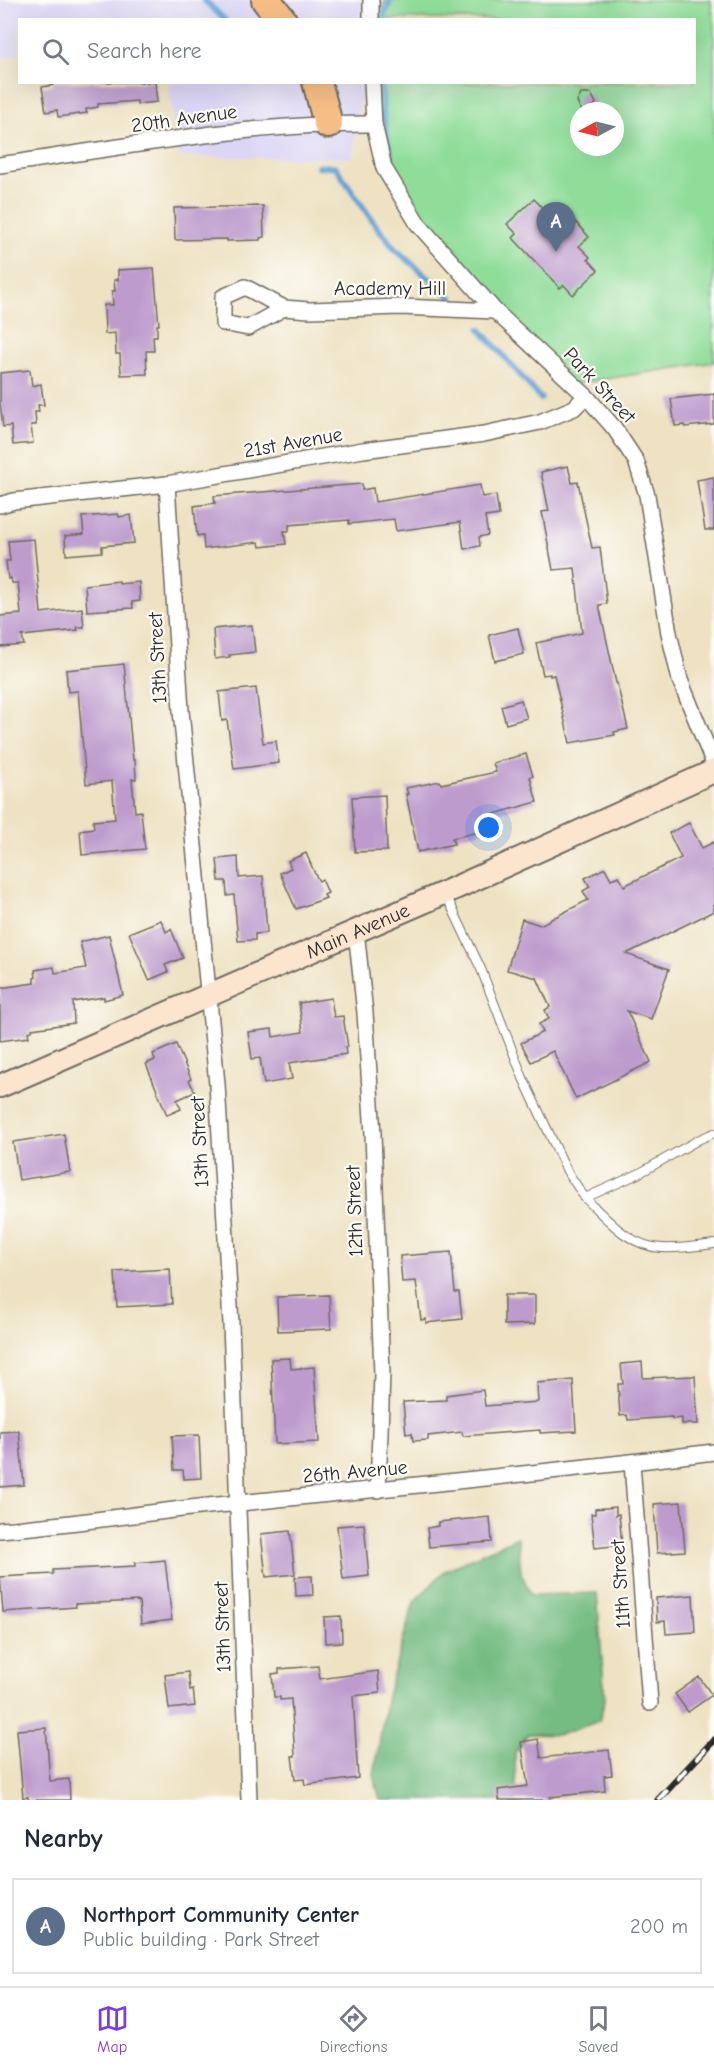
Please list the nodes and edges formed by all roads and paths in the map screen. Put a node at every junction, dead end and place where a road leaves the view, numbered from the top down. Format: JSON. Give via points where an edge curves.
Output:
{"nodes":[{"id":1,"x":266,"y":0,"type":"edge"},
{"id":2,"x":371,"y":0,"type":"edge"},
{"id":3,"x":280,"y":18,"type":"edge"},
{"id":4,"x":371,"y":18,"type":"edge"},
{"id":5,"x":318,"y":84,"type":"edge"},
{"id":6,"x":372,"y":84,"type":"edge"},
{"id":7,"x":328,"y":124,"type":"junction"},
{"id":8,"x":374,"y":124,"type":"junction"},
{"id":9,"x":0,"y":165,"type":"edge"},
{"id":10,"x":284,"y":308,"type":"dead end"},
{"id":11,"x":495,"y":311,"type":"junction"},
{"id":12,"x":586,"y":396,"type":"junction"},
{"id":13,"x":167,"y":484,"type":"junction"},
{"id":14,"x":0,"y":505,"type":"edge"},
{"id":15,"x":714,"y":764,"type":"edge"},
{"id":16,"x":714,"y":771,"type":"edge"},
{"id":17,"x":444,"y":892,"type":"junction"},
{"id":18,"x":356,"y":931,"type":"junction"},
{"id":19,"x":208,"y":994,"type":"junction"},
{"id":20,"x":0,"y":1086,"type":"edge"},
{"id":21,"x":714,"y":1133,"type":"edge"},
{"id":22,"x":585,"y":1198,"type":"junction"},
{"id":23,"x":714,"y":1244,"type":"edge"},
{"id":24,"x":714,"y":1452,"type":"edge"},
{"id":25,"x":632,"y":1463,"type":"junction"},
{"id":26,"x":378,"y":1490,"type":"junction"},
{"id":27,"x":238,"y":1503,"type":"junction"},
{"id":28,"x":0,"y":1530,"type":"edge"},
{"id":29,"x":650,"y":1703,"type":"dead end"},
{"id":30,"x":249,"y":1800,"type":"edge"}],
"edges":[{"from":1,"to":3,"type":"highway"},
{"from":2,"to":4,"type":"street"},
{"from":5,"to":7,"type":"highway"},
{"from":6,"to":8,"type":"street","name":"Park Street"},
{"from":7,"to":8,"type":"street","name":"20th Avenue"},
{"from":7,"to":9,"type":"street","name":"20th Avenue","via":[[233,131]]},
{"from":8,"to":11,"type":"street","name":"Park Street","via":[[384,168],[418,224]]},
{"from":10,"to":11,"type":"street","name":"Academy Hill"},
{"from":11,"to":12,"type":"street","name":"Park Street"},
{"from":12,"to":13,"type":"street","name":"21st Avenue","via":[[574,408],[540,422],[483,434]]},
{"from":12,"to":15,"type":"street","name":"Park Street","via":[[636,461],[647,495],[680,680]]},
{"from":13,"to":14,"type":"street","name":"21st Avenue"},
{"from":13,"to":19,"type":"street","name":"13th Street","via":[[181,711]]},
{"from":16,"to":17,"type":"main road","name":"Main Avenue"},
{"from":17,"to":18,"type":"main road","name":"Main Avenue"},
{"from":17,"to":22,"type":"lane","via":[[481,969],[532,1097]]},
{"from":18,"to":19,"type":"main road","name":"Main Avenue"},
{"from":18,"to":26,"type":"street","name":"12th Street","via":[[373,1134],[382,1374]]},
{"from":19,"to":20,"type":"main road","name":"Main Avenue"},
{"from":19,"to":27,"type":"street","name":"13th Street","via":[[217,1084]]},
{"from":21,"to":22,"type":"lane"},
{"from":22,"to":23,"type":"lane","via":[[615,1227],[639,1243],[661,1248]]},
{"from":24,"to":25,"type":"street","name":"26th Avenue"},
{"from":25,"to":26,"type":"street","name":"26th Avenue"},
{"from":25,"to":29,"type":"street","name":"11th Street"},
{"from":26,"to":27,"type":"street","name":"26th Avenue"},
{"from":27,"to":28,"type":"street","name":"26th Avenue"},
{"from":27,"to":30,"type":"street","name":"13th Street"}]}
